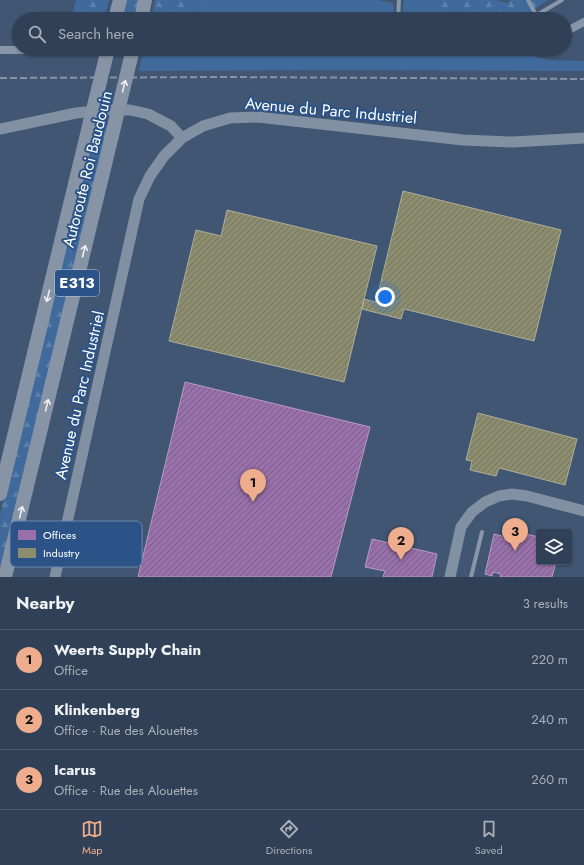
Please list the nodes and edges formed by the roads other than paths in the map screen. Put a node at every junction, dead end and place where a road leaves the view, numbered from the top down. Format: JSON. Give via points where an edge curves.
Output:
{"nodes":[{"id":1,"x":120,"y":0,"type":"edge"},
{"id":2,"x":145,"y":0,"type":"edge"},
{"id":3,"x":399,"y":0,"type":"edge"},
{"id":4,"x":528,"y":0,"type":"edge"},
{"id":5,"x":562,"y":0,"type":"edge"},
{"id":6,"x":117,"y":12,"type":"edge"},
{"id":7,"x":142,"y":12,"type":"edge"},
{"id":8,"x":398,"y":12,"type":"edge"},
{"id":9,"x":534,"y":12,"type":"edge"},
{"id":10,"x":541,"y":12,"type":"edge"},
{"id":11,"x":584,"y":22,"type":"edge"},
{"id":12,"x":572,"y":28,"type":"edge"},
{"id":13,"x":0,"y":50,"type":"edge"},
{"id":14,"x":12,"y":50,"type":"edge"},
{"id":15,"x":106,"y":56,"type":"edge"},
{"id":16,"x":131,"y":56,"type":"edge"},
{"id":17,"x":0,"y":129,"type":"edge"},
{"id":18,"x":182,"y":138,"type":"junction"},
{"id":19,"x":584,"y":138,"type":"edge"},
{"id":20,"x":0,"y":494,"type":"edge"},
{"id":21,"x":584,"y":511,"type":"edge"},
{"id":22,"x":19,"y":521,"type":"edge"},
{"id":23,"x":67,"y":521,"type":"edge"},
{"id":24,"x":482,"y":532,"type":"dead end"},
{"id":25,"x":10,"y":556,"type":"edge"},
{"id":26,"x":57,"y":567,"type":"edge"},
{"id":27,"x":5,"y":577,"type":"edge"},
{"id":28,"x":55,"y":577,"type":"edge"},
{"id":29,"x":450,"y":577,"type":"edge"},
{"id":30,"x":471,"y":577,"type":"edge"}],
"edges":[{"from":1,"to":6,"type":"highway"},
{"from":2,"to":7,"type":"highway"},
{"from":3,"to":8,"type":"lane"},
{"from":4,"to":9,"type":"lane"},
{"from":5,"to":10,"type":"lane"},
{"from":11,"to":12,"type":"street"},
{"from":13,"to":14,"type":"street"},
{"from":15,"to":20,"type":"highway","name":"Autoroute Roi Baudouin","number":"E313","one_way":true,"bridge":true},
{"from":22,"to":16,"type":"highway","name":"Autoroute Roi Baudouin","number":"E313","one_way":true,"bridge":true},
{"from":17,"to":18,"type":"street","via":[[76,113],[130,110],[148,114],[171,126]]},
{"from":18,"to":19,"type":"street","name":"Avenue du Parc Industriel","via":[[203,126],[230,118],[258,116],[463,140],[513,142]]},
{"from":18,"to":23,"type":"street","name":"Avenue du Parc Industriel","via":[[164,156],[150,176],[139,199]]},
{"from":21,"to":29,"type":"street","via":[[512,494],[484,502],[472,512],[461,527]]},
{"from":24,"to":30,"type":"lane"},
{"from":27,"to":25,"type":"highway","name":"Autoroute Roi Baudouin","number":"E313","one_way":true,"bridge":true},
{"from":26,"to":28,"type":"street","name":"Avenue du Parc Industriel"}]}
